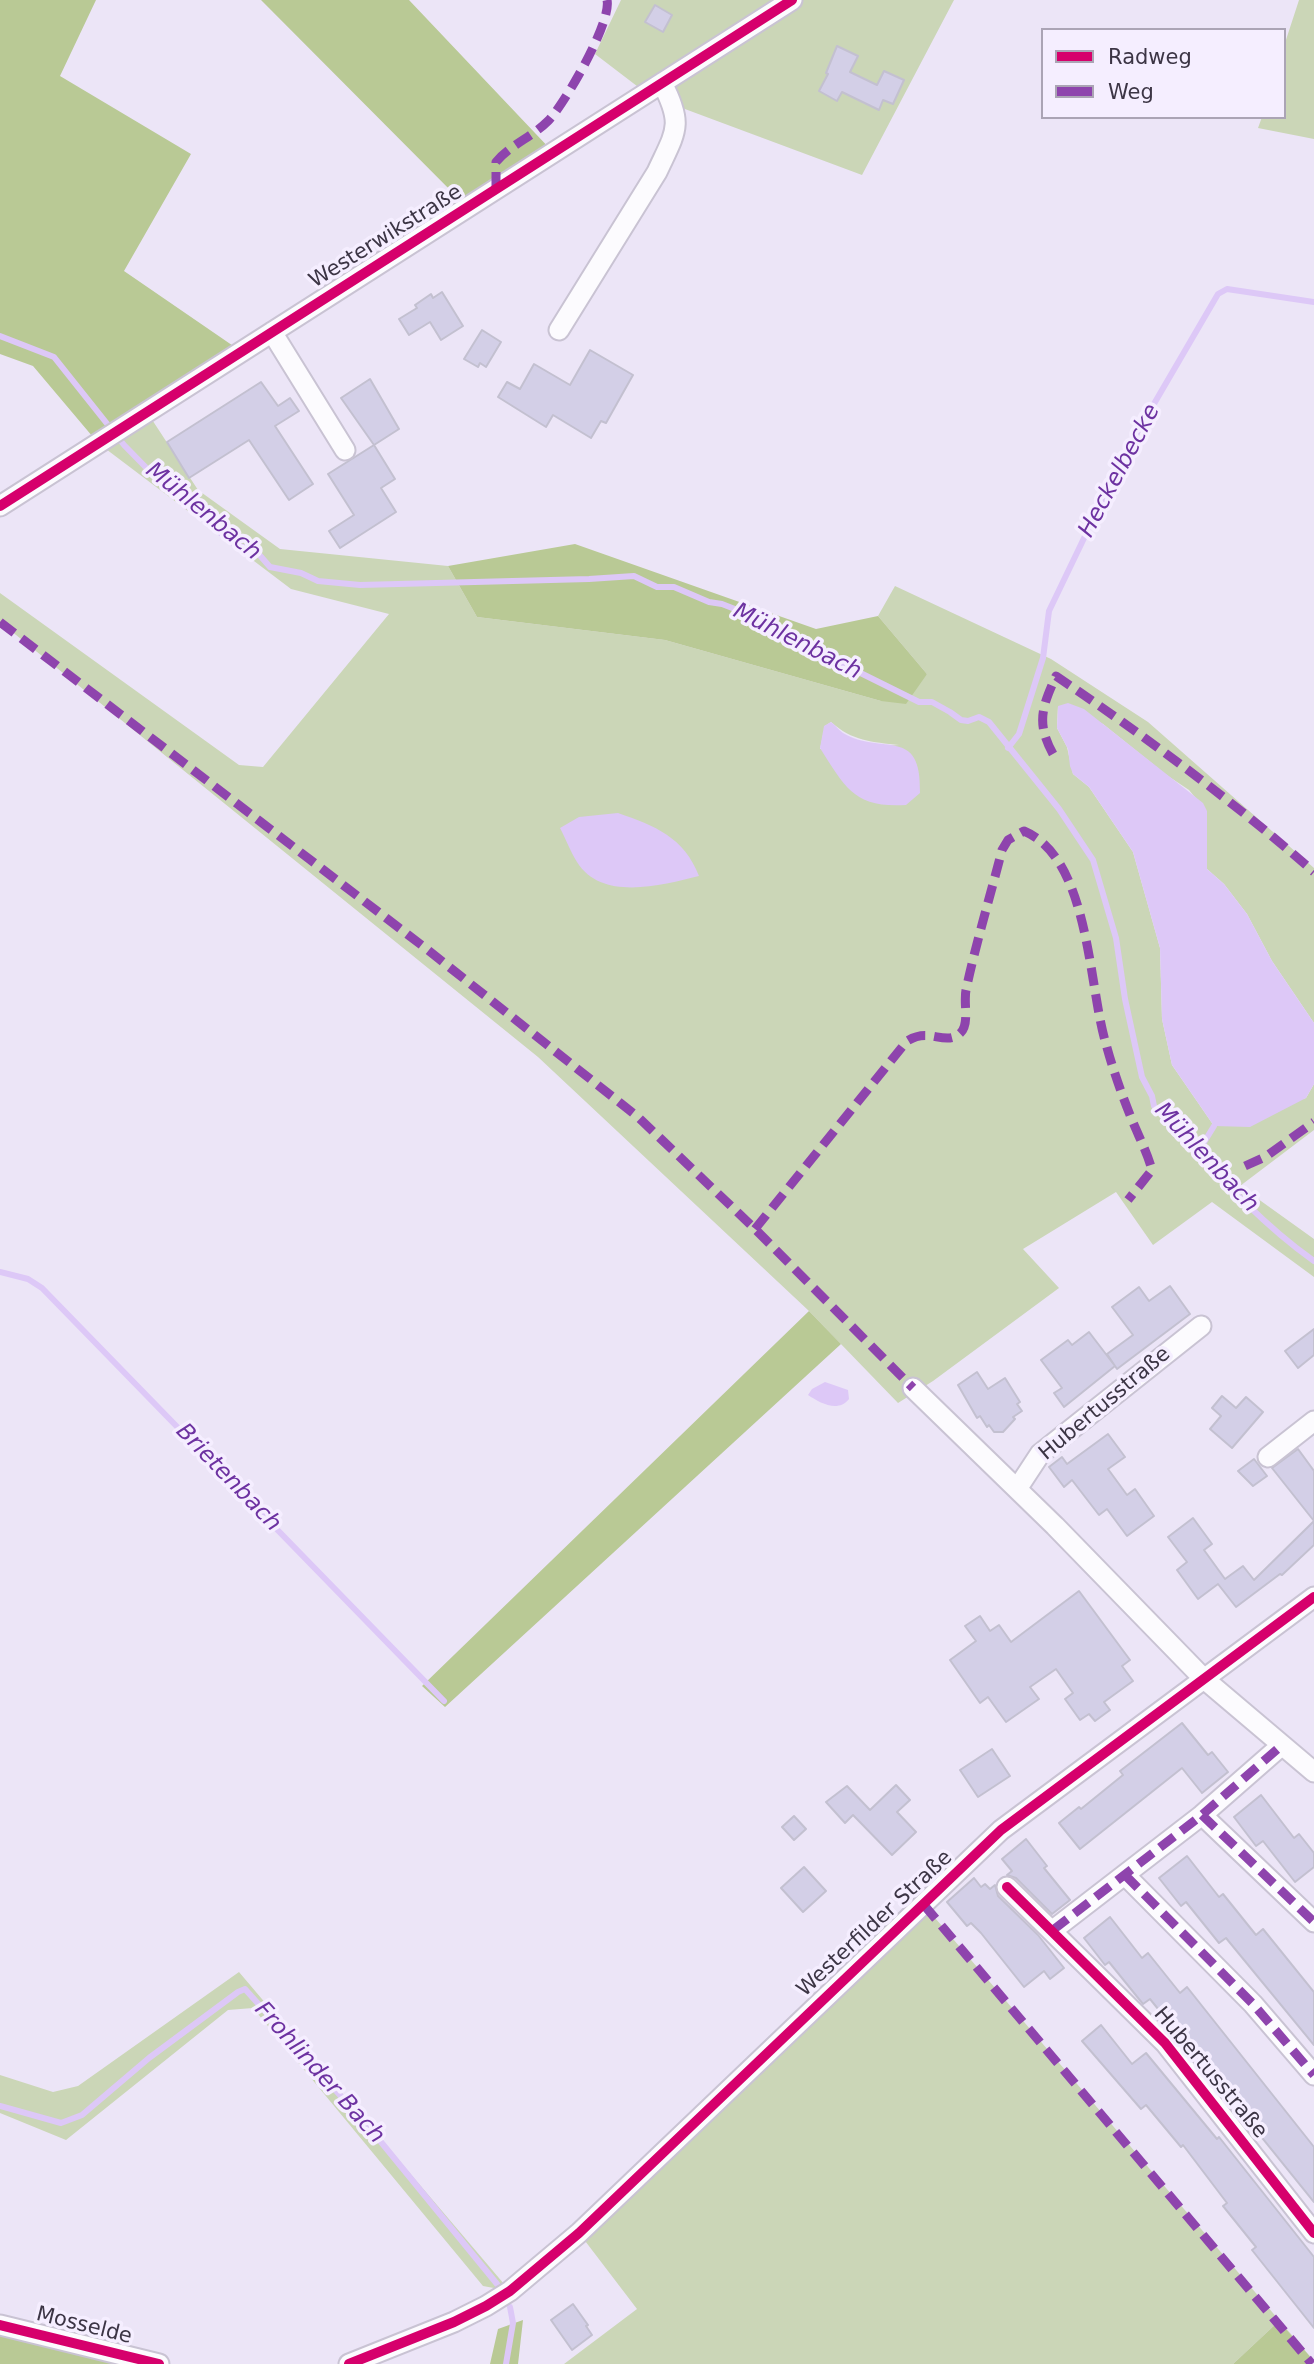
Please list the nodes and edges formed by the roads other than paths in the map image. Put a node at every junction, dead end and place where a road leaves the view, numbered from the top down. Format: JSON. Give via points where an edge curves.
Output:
{"nodes":[{"id":1,"x":792,"y":0,"type":"edge"},
{"id":2,"x":662,"y":83,"type":"junction"},
{"id":3,"x":559,"y":330,"type":"dead end"},
{"id":4,"x":272,"y":332,"type":"junction"},
{"id":5,"x":345,"y":450,"type":"dead end"},
{"id":6,"x":0,"y":506,"type":"edge"},
{"id":7,"x":1201,"y":1326,"type":"dead end"},
{"id":8,"x":914,"y":1388,"type":"dead end"},
{"id":9,"x":1314,"y":1422,"type":"edge"},
{"id":10,"x":1268,"y":1457,"type":"dead end"},
{"id":11,"x":1017,"y":1489,"type":"junction"},
{"id":12,"x":1314,"y":1597,"type":"edge"},
{"id":13,"x":1203,"y":1678,"type":"junction"},
{"id":14,"x":1282,"y":1745,"type":"junction"},
{"id":15,"x":1314,"y":1772,"type":"edge"},
{"id":16,"x":1202,"y":1815,"type":"junction"},
{"id":17,"x":1125,"y":1875,"type":"junction"},
{"id":18,"x":1007,"y":1887,"type":"dead end"},
{"id":19,"x":1314,"y":1922,"type":"edge"},
{"id":20,"x":1053,"y":1930,"type":"junction"},
{"id":21,"x":1314,"y":2075,"type":"edge"},
{"id":22,"x":1314,"y":2233,"type":"edge"},
{"id":23,"x":0,"y":2325,"type":"edge"},
{"id":24,"x":115,"y":2359,"type":"edge"},
{"id":25,"x":159,"y":2364,"type":"edge"},
{"id":26,"x":349,"y":2364,"type":"edge"}],
"edges":[{"from":1,"to":2,"type":"street","name":"Westerwikstraße"},
{"from":2,"to":3,"type":"street","via":[[677,125],[669,147]]},
{"from":2,"to":4,"type":"street","name":"Westerwikstraße"},
{"from":4,"to":5,"type":"street"},
{"from":4,"to":6,"type":"street","name":"Westerwikstraße"},
{"from":7,"to":11,"type":"street","name":"Hubertusstraße","via":[[1040,1454]]},
{"from":8,"to":11,"type":"street"},
{"from":9,"to":10,"type":"street"},
{"from":11,"to":13,"type":"street"},
{"from":12,"to":13,"type":"street","name":"Westerfilder Straße"},
{"from":13,"to":14,"type":"street"},
{"from":13,"to":26,"type":"street","name":"Westerfilder Straße","via":[[1002,1830],[579,2233],[510,2291],[454,2322]]},
{"from":14,"to":15,"type":"street"},
{"from":14,"to":16,"type":"street"},
{"from":16,"to":17,"type":"street"},
{"from":16,"to":19,"type":"street"},
{"from":17,"to":20,"type":"street"},
{"from":17,"to":21,"type":"street","via":[[1253,2004]]},
{"from":18,"to":20,"type":"street","name":"Hubertusstraße"},
{"from":20,"to":22,"type":"street","name":"Hubertusstraße","via":[[1165,2043]]},
{"from":23,"to":24,"type":"street","name":"Mosselde"},
{"from":24,"to":25,"type":"street","name":"Mosselde"}]}
